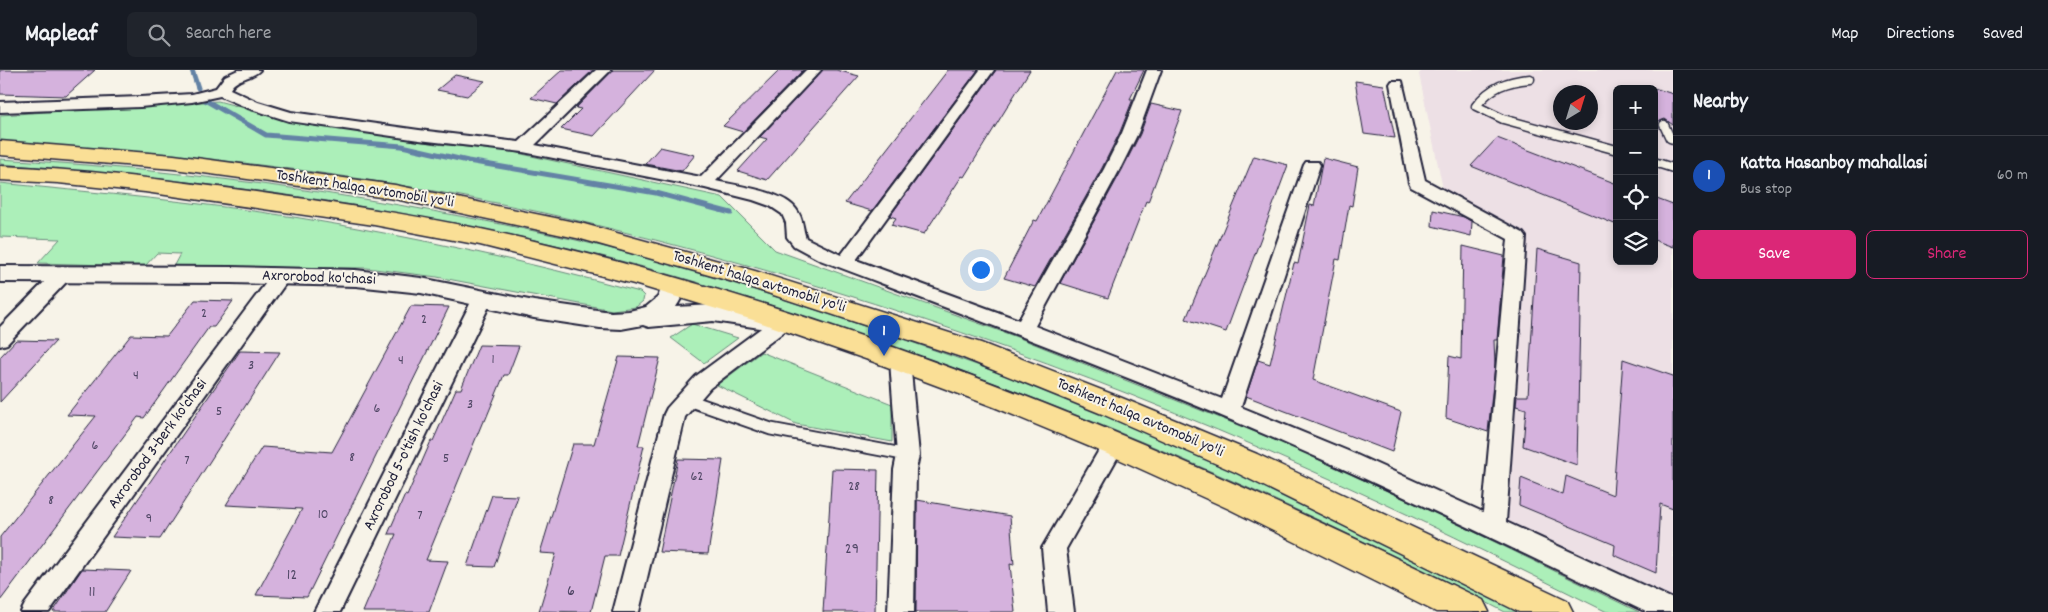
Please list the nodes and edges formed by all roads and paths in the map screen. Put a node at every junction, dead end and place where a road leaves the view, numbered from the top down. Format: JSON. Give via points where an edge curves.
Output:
{"nodes":[{"id":1,"x":253,"y":70,"type":"edge"},
{"id":2,"x":604,"y":70,"type":"edge"},
{"id":3,"x":814,"y":70,"type":"edge"},
{"id":4,"x":987,"y":70,"type":"edge"},
{"id":5,"x":1154,"y":70,"type":"edge"},
{"id":6,"x":1530,"y":79,"type":"dead end"},
{"id":7,"x":1397,"y":84,"type":"dead end"},
{"id":8,"x":222,"y":91,"type":"junction"},
{"id":9,"x":0,"y":107,"type":"edge"},
{"id":10,"x":1664,"y":125,"type":"dead end"},
{"id":11,"x":1673,"y":139,"type":"edge"},
{"id":12,"x":523,"y":147,"type":"junction"},
{"id":13,"x":0,"y":148,"type":"edge"},
{"id":14,"x":1613,"y":149,"type":"edge"},
{"id":15,"x":1658,"y":163,"type":"edge"},
{"id":16,"x":1312,"y":165,"type":"dead end"},
{"id":17,"x":1673,"y":168,"type":"edge"},
{"id":18,"x":0,"y":173,"type":"edge"},
{"id":19,"x":705,"y":183,"type":"junction"},
{"id":20,"x":844,"y":263,"type":"junction"},
{"id":21,"x":0,"y":274,"type":"edge"},
{"id":22,"x":64,"y":274,"type":"junction"},
{"id":23,"x":281,"y":276,"type":"junction"},
{"id":24,"x":672,"y":287,"type":"junction"},
{"id":25,"x":482,"y":300,"type":"junction"},
{"id":26,"x":634,"y":319,"type":"junction"},
{"id":27,"x":783,"y":322,"type":"junction"},
{"id":28,"x":1024,"y":329,"type":"junction"},
{"id":29,"x":0,"y":339,"type":"edge"},
{"id":30,"x":900,"y":361,"type":"junction"},
{"id":31,"x":688,"y":400,"type":"junction"},
{"id":32,"x":1228,"y":410,"type":"junction"},
{"id":33,"x":1114,"y":444,"type":"junction"},
{"id":34,"x":908,"y":455,"type":"junction"},
{"id":35,"x":1494,"y":528,"type":"junction"},
{"id":36,"x":34,"y":612,"type":"edge"},
{"id":37,"x":327,"y":612,"type":"edge"},
{"id":38,"x":626,"y":612,"type":"edge"},
{"id":39,"x":901,"y":612,"type":"edge"},
{"id":40,"x":1061,"y":612,"type":"edge"},
{"id":41,"x":1471,"y":612,"type":"edge"},
{"id":42,"x":1555,"y":612,"type":"edge"},
{"id":43,"x":1673,"y":612,"type":"edge"}],
"edges":[{"from":1,"to":8,"type":"street","via":[[225,83]]},
{"from":2,"to":12,"type":"street"},
{"from":3,"to":19,"type":"street"},
{"from":4,"to":20,"type":"street"},
{"from":5,"to":28,"type":"street","via":[[1130,133],[1112,169]]},
{"from":6,"to":14,"type":"lane","via":[[1510,81],[1484,94],[1476,106],[1503,119]]},
{"from":7,"to":35,"type":"street","via":[[1417,183],[1518,237]]},
{"from":8,"to":9,"type":"street","via":[[192,98],[140,102]]},
{"from":8,"to":12,"type":"street","via":[[290,116]]},
{"from":10,"to":11,"type":"lane"},
{"from":12,"to":19,"type":"street"},
{"from":13,"to":42,"type":"highway","name":"Toshkent halqa avtomobil yo'li","via":[[174,162],[395,192],[584,232],[746,277],[970,350],[1112,406],[1246,463]]},
{"from":15,"to":17,"type":"lane"},
{"from":16,"to":32,"type":"street"},
{"from":18,"to":24,"type":"highway","name":"Toshkent halqa avtomobil yo'li","via":[[162,187],[362,215],[514,245]]},
{"from":19,"to":20,"type":"street","via":[[776,202],[789,211],[800,242]]},
{"from":20,"to":28,"type":"street"},
{"from":21,"to":22,"type":"street","name":"Axrorobod ko'chasi"},
{"from":22,"to":23,"type":"street","name":"Axrorobod ko'chasi"},
{"from":22,"to":29,"type":"street"},
{"from":23,"to":25,"type":"street","name":"Axrorobod ko'chasi","via":[[397,282]]},
{"from":23,"to":36,"type":"street","name":"Axrorobod 3-berk ko'chasi"},
{"from":24,"to":26,"type":"street","name":"Axrorobod ko'chasi","via":[[666,306]]},
{"from":24,"to":27,"type":"highway","name":"Toshkent halqa avtomobil yo'li"},
{"from":25,"to":26,"type":"street","name":"Axrorobod ko'chasi","via":[[557,315]]},
{"from":25,"to":37,"type":"street","name":"Axrorobod 5-o'tish ko'chasi"},
{"from":26,"to":27,"type":"street","name":"Axrorobod ko'chasi","via":[[713,313]]},
{"from":27,"to":30,"type":"highway","name":"Toshkent halqa avtomobil yo'li"},
{"from":27,"to":31,"type":"street","via":[[703,382]]},
{"from":28,"to":32,"type":"street"},
{"from":30,"to":33,"type":"highway","name":"Toshkent halqa avtomobil yo'li"},
{"from":30,"to":34,"type":"street"},
{"from":31,"to":34,"type":"lane","via":[[771,429]]},
{"from":31,"to":38,"type":"street","via":[[675,414]]},
{"from":32,"to":35,"type":"street"},
{"from":33,"to":40,"type":"street","via":[[1054,548]]},
{"from":33,"to":41,"type":"highway","name":"Toshkent halqa avtomobil yo'li","via":[[1238,497]]},
{"from":34,"to":39,"type":"street"},
{"from":35,"to":43,"type":"street"}]}
